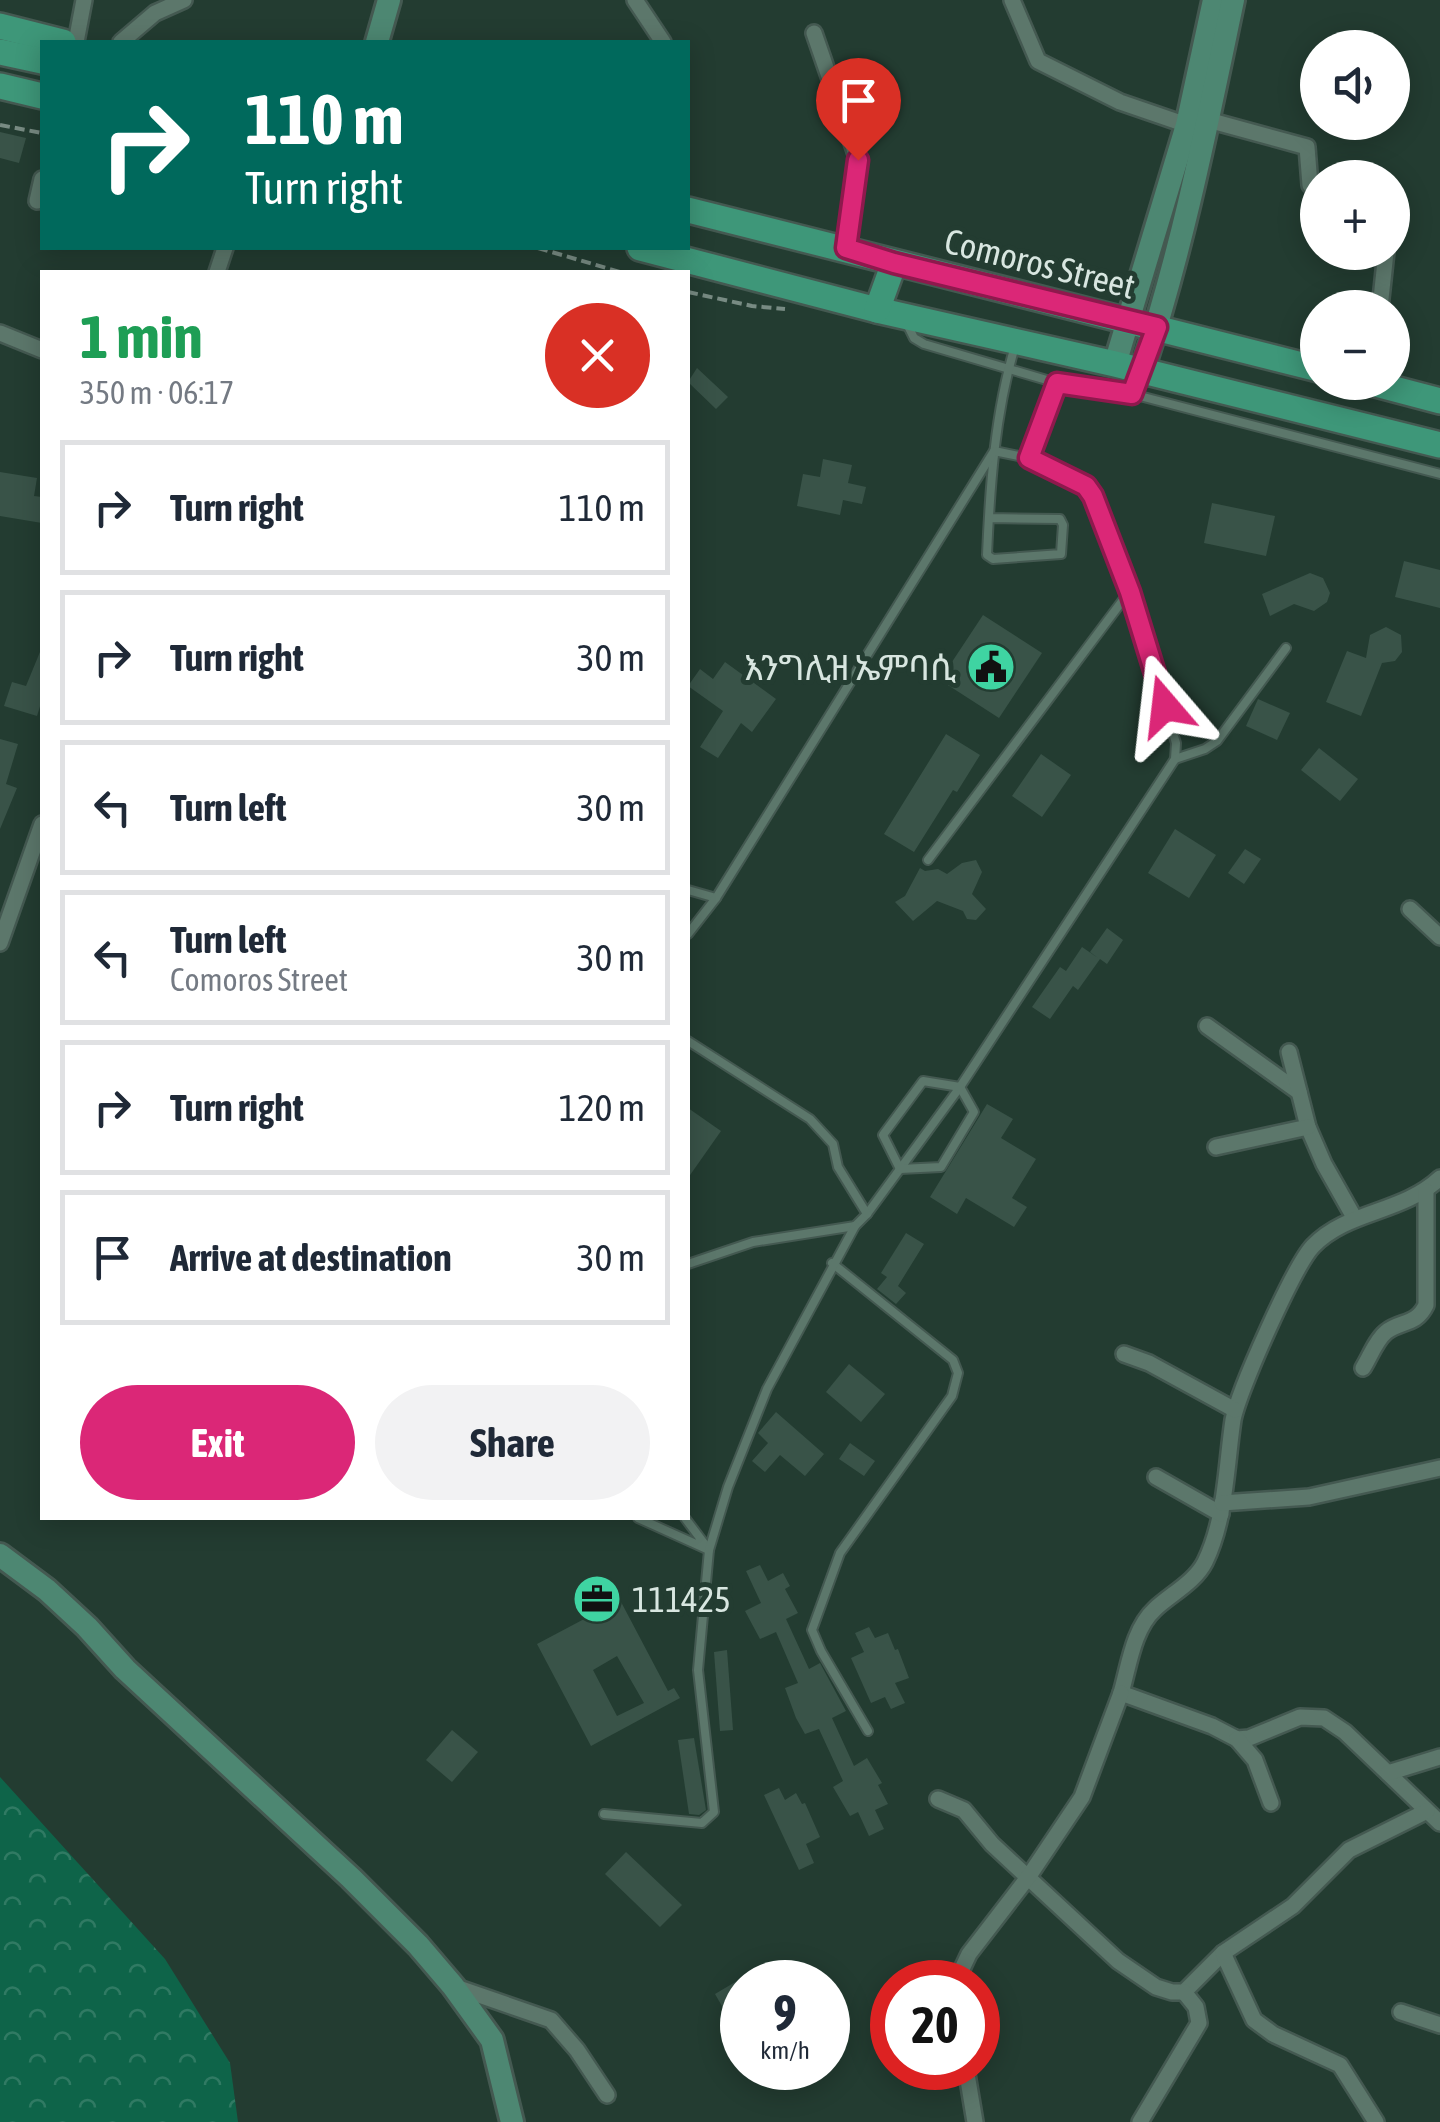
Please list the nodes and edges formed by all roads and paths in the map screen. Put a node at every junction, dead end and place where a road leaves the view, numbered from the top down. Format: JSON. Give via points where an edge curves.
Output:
{"nodes":[{"id":1,"x":84,"y":0,"type":"edge"},
{"id":2,"x":184,"y":0,"type":"edge"},
{"id":3,"x":389,"y":0,"type":"edge"},
{"id":4,"x":635,"y":0,"type":"edge"},
{"id":5,"x":1012,"y":0,"type":"edge"},
{"id":6,"x":1214,"y":0,"type":"edge"},
{"id":7,"x":1233,"y":0,"type":"edge"},
{"id":8,"x":0,"y":26,"type":"edge"},
{"id":9,"x":814,"y":33,"type":"dead end"},
{"id":10,"x":55,"y":40,"type":"edge"},
{"id":11,"x":76,"y":40,"type":"edge"},
{"id":12,"x":124,"y":40,"type":"edge"},
{"id":13,"x":378,"y":40,"type":"edge"},
{"id":14,"x":662,"y":40,"type":"edge"},
{"id":15,"x":0,"y":52,"type":"edge"},
{"id":16,"x":40,"y":61,"type":"edge"},
{"id":17,"x":0,"y":86,"type":"edge"},
{"id":18,"x":40,"y":96,"type":"edge"},
{"id":19,"x":1197,"y":122,"type":"junction"},
{"id":20,"x":0,"y":124,"type":"edge"},
{"id":21,"x":40,"y":133,"type":"edge"},
{"id":22,"x":1308,"y":160,"type":"edge"},
{"id":23,"x":40,"y":190,"type":"edge"},
{"id":24,"x":38,"y":201,"type":"dead end"},
{"id":25,"x":690,"y":210,"type":"edge"},
{"id":26,"x":846,"y":248,"type":"junction"},
{"id":27,"x":545,"y":250,"type":"edge"},
{"id":28,"x":648,"y":250,"type":"edge"},
{"id":29,"x":894,"y":263,"type":"junction"},
{"id":30,"x":613,"y":270,"type":"edge"},
{"id":31,"x":890,"y":313,"type":"junction"},
{"id":32,"x":1130,"y":321,"type":"junction"},
{"id":33,"x":1157,"y":327,"type":"junction"},
{"id":34,"x":0,"y":333,"type":"edge"},
{"id":35,"x":1016,"y":342,"type":"junction"},
{"id":36,"x":40,"y":349,"type":"edge"},
{"id":37,"x":1115,"y":364,"type":"junction"},
{"id":38,"x":1300,"y":364,"type":"edge"},
{"id":39,"x":1008,"y":368,"type":"junction"},
{"id":40,"x":1057,"y":383,"type":"junction"},
{"id":41,"x":1137,"y":383,"type":"junction"},
{"id":42,"x":1410,"y":393,"type":"edge"},
{"id":43,"x":1440,"y":401,"type":"edge"},
{"id":44,"x":1440,"y":445,"type":"edge"},
{"id":45,"x":994,"y":451,"type":"junction"},
{"id":46,"x":1029,"y":458,"type":"junction"},
{"id":47,"x":1440,"y":474,"type":"edge"},
{"id":48,"x":989,"y":518,"type":"junction"},
{"id":49,"x":1130,"y":592,"type":"junction"},
{"id":50,"x":1286,"y":648,"type":"dead end"},
{"id":51,"x":1176,"y":759,"type":"junction"},
{"id":52,"x":40,"y":830,"type":"edge"},
{"id":53,"x":928,"y":860,"type":"dead end"},
{"id":54,"x":690,"y":891,"type":"edge"},
{"id":55,"x":716,"y":898,"type":"junction"},
{"id":56,"x":1410,"y":910,"type":"dead end"},
{"id":57,"x":690,"y":931,"type":"edge"},
{"id":58,"x":1440,"y":937,"type":"edge"},
{"id":59,"x":0,"y":943,"type":"edge"},
{"id":60,"x":1207,"y":1026,"type":"dead end"},
{"id":61,"x":690,"y":1042,"type":"edge"},
{"id":62,"x":1289,"y":1052,"type":"dead end"},
{"id":63,"x":960,"y":1087,"type":"junction"},
{"id":64,"x":1299,"y":1092,"type":"junction"},
{"id":65,"x":1308,"y":1127,"type":"junction"},
{"id":66,"x":1216,"y":1147,"type":"dead end"},
{"id":67,"x":900,"y":1169,"type":"junction"},
{"id":68,"x":1440,"y":1178,"type":"edge"},
{"id":69,"x":1426,"y":1191,"type":"junction"},
{"id":70,"x":868,"y":1214,"type":"junction"},
{"id":71,"x":1355,"y":1219,"type":"junction"},
{"id":72,"x":855,"y":1226,"type":"junction"},
{"id":73,"x":690,"y":1263,"type":"edge"},
{"id":74,"x":832,"y":1263,"type":"junction"},
{"id":75,"x":1124,"y":1354,"type":"dead end"},
{"id":76,"x":1363,"y":1368,"type":"dead end"},
{"id":77,"x":1235,"y":1410,"type":"junction"},
{"id":78,"x":1440,"y":1468,"type":"edge"},
{"id":79,"x":1156,"y":1477,"type":"dead end"},
{"id":80,"x":1221,"y":1509,"type":"junction"},
{"id":81,"x":642,"y":1520,"type":"edge"},
{"id":82,"x":686,"y":1520,"type":"edge"},
{"id":83,"x":709,"y":1550,"type":"junction"},
{"id":84,"x":0,"y":1555,"type":"edge"},
{"id":85,"x":1121,"y":1694,"type":"junction"},
{"id":86,"x":868,"y":1731,"type":"dead end"},
{"id":87,"x":1237,"y":1739,"type":"junction"},
{"id":88,"x":1440,"y":1757,"type":"edge"},
{"id":89,"x":1388,"y":1773,"type":"junction"},
{"id":90,"x":938,"y":1800,"type":"dead end"},
{"id":91,"x":1271,"y":1802,"type":"dead end"},
{"id":92,"x":1428,"y":1811,"type":"junction"},
{"id":93,"x":604,"y":1814,"type":"dead end"},
{"id":94,"x":1440,"y":1823,"type":"edge"},
{"id":95,"x":1029,"y":1876,"type":"junction"},
{"id":96,"x":1223,"y":1954,"type":"junction"},
{"id":97,"x":966,"y":1960,"type":"edge"},
{"id":98,"x":453,"y":1986,"type":"junction"},
{"id":99,"x":1184,"y":1992,"type":"junction"},
{"id":100,"x":1400,"y":2012,"type":"dead end"},
{"id":101,"x":1440,"y":2025,"type":"edge"},
{"id":102,"x":969,"y":2090,"type":"edge"},
{"id":103,"x":607,"y":2094,"type":"dead end"},
{"id":104,"x":512,"y":2122,"type":"edge"},
{"id":105,"x":974,"y":2122,"type":"edge"},
{"id":106,"x":1140,"y":2122,"type":"edge"},
{"id":107,"x":1376,"y":2122,"type":"edge"}],
"edges":[{"from":1,"to":11,"type":"street"},
{"from":2,"to":12,"type":"street","via":[[155,13]]},
{"from":3,"to":13,"type":"street"},
{"from":4,"to":14,"type":"street"},
{"from":5,"to":19,"type":"street","via":[[1038,61],[1120,102]]},
{"from":6,"to":19,"type":"street"},
{"from":7,"to":19,"type":"street"},
{"from":8,"to":10,"type":"main road"},
{"from":9,"to":26,"type":"street","via":[[858,160]]},
{"from":15,"to":16,"type":"main road"},
{"from":17,"to":18,"type":"main road"},
{"from":19,"to":22,"type":"street","via":[[1307,148]]},
{"from":19,"to":32,"type":"street"},
{"from":19,"to":33,"type":"street"},
{"from":20,"to":21,"type":"path"},
{"from":23,"to":24,"type":"street"},
{"from":25,"to":26,"type":"main road","name":"Comoros Street"},
{"from":26,"to":29,"type":"main road","name":"Comoros Street"},
{"from":27,"to":30,"type":"path"},
{"from":28,"to":31,"type":"main road"},
{"from":29,"to":31,"type":"main road"},
{"from":29,"to":32,"type":"main road","name":"Comoros Street"},
{"from":31,"to":35,"type":"main road"},
{"from":31,"to":39,"type":"lane","via":[[924,344]]},
{"from":32,"to":33,"type":"main road","name":"Comoros Street"},
{"from":32,"to":37,"type":"street"},
{"from":33,"to":38,"type":"main road","name":"Comoros Street"},
{"from":33,"to":41,"type":"street"},
{"from":34,"to":36,"type":"street"},
{"from":35,"to":37,"type":"main road"},
{"from":35,"to":39,"type":"lane"},
{"from":37,"to":41,"type":"main road"},
{"from":39,"to":40,"type":"lane"},
{"from":39,"to":45,"type":"lane"},
{"from":40,"to":41,"type":"lane"},
{"from":40,"to":46,"type":"lane"},
{"from":41,"to":44,"type":"main road"},
{"from":41,"to":47,"type":"lane"},
{"from":42,"to":43,"type":"main road"},
{"from":45,"to":46,"type":"lane"},
{"from":45,"to":48,"type":"lane"},
{"from":45,"to":55,"type":"lane"},
{"from":46,"to":49,"type":"lane","via":[[1086,486]]},
{"from":48,"to":48,"type":"lane","via":[[990,558],[1061,554],[1060,519]]},
{"from":49,"to":51,"type":"lane"},
{"from":49,"to":53,"type":"lane"},
{"from":50,"to":51,"type":"lane","via":[[1217,741]]},
{"from":51,"to":63,"type":"lane"},
{"from":52,"to":59,"type":"street"},
{"from":54,"to":55,"type":"lane"},
{"from":55,"to":57,"type":"lane"},
{"from":56,"to":58,"type":"street"},
{"from":60,"to":64,"type":"street"},
{"from":61,"to":70,"type":"lane","via":[[810,1118],[834,1144],[838,1167]]},
{"from":62,"to":64,"type":"street"},
{"from":63,"to":67,"type":"lane"},
{"from":63,"to":67,"type":"lane","via":[[974,1112],[941,1167]]},
{"from":63,"to":67,"type":"lane","via":[[924,1080],[883,1136]]},
{"from":64,"to":65,"type":"street"},
{"from":65,"to":66,"type":"street"},
{"from":65,"to":71,"type":"street"},
{"from":67,"to":70,"type":"lane"},
{"from":68,"to":69,"type":"street"},
{"from":69,"to":71,"type":"street"},
{"from":69,"to":76,"type":"street","via":[[1426,1305],[1411,1324],[1384,1333]]},
{"from":70,"to":72,"type":"lane"},
{"from":71,"to":77,"type":"street","via":[[1306,1256]]},
{"from":72,"to":73,"type":"lane","via":[[753,1242]]},
{"from":72,"to":74,"type":"lane"},
{"from":74,"to":83,"type":"lane","via":[[767,1390]]},
{"from":74,"to":86,"type":"lane","via":[[952,1360],[958,1373],[952,1396],[840,1554],[812,1630]]},
{"from":75,"to":77,"type":"street"},
{"from":77,"to":80,"type":"street"},
{"from":78,"to":80,"type":"street"},
{"from":79,"to":80,"type":"street"},
{"from":80,"to":85,"type":"street","via":[[1204,1565],[1144,1621]]},
{"from":81,"to":83,"type":"lane"},
{"from":82,"to":83,"type":"lane"},
{"from":83,"to":93,"type":"lane","via":[[698,1670],[714,1812],[702,1823]]},
{"from":84,"to":98,"type":"street","via":[[87,1627],[351,1878]]},
{"from":85,"to":87,"type":"street"},
{"from":85,"to":95,"type":"street","via":[[1082,1797]]},
{"from":87,"to":89,"type":"street","via":[[1300,1717],[1324,1718]]},
{"from":87,"to":91,"type":"street","via":[[1255,1760]]},
{"from":88,"to":89,"type":"street"},
{"from":89,"to":92,"type":"street"},
{"from":90,"to":95,"type":"street","via":[[964,1810]]},
{"from":92,"to":94,"type":"street"},
{"from":92,"to":96,"type":"street","via":[[1349,1850],[1293,1906]]},
{"from":95,"to":97,"type":"street"},
{"from":95,"to":99,"type":"street","via":[[1118,1961],[1156,1987]]},
{"from":96,"to":99,"type":"street"},
{"from":96,"to":107,"type":"street","via":[[1254,2020],[1340,2065]]},
{"from":98,"to":103,"type":"street","via":[[551,2020]]},
{"from":98,"to":104,"type":"street","via":[[492,2040]]},
{"from":99,"to":106,"type":"street","via":[[1199,2023]]},
{"from":100,"to":101,"type":"street"},
{"from":102,"to":105,"type":"street"}]}
